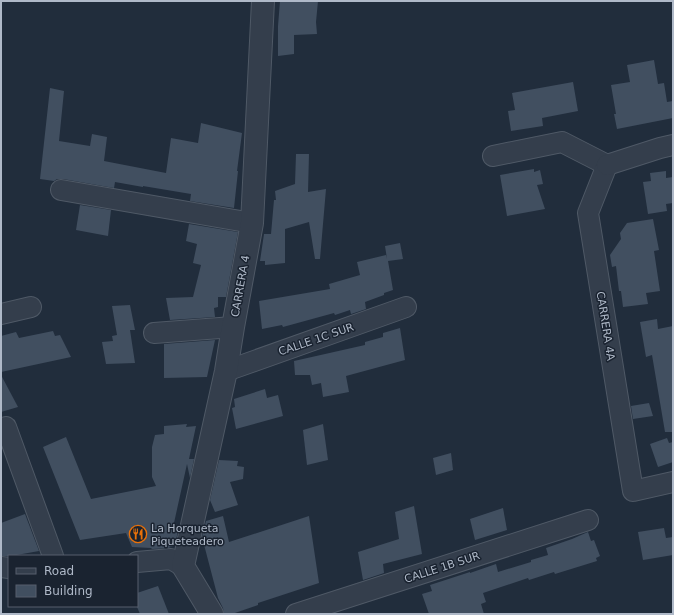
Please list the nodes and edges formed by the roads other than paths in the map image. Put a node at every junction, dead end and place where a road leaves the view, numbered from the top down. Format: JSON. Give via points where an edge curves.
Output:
{"nodes":[{"id":1,"x":263,"y":1,"type":"edge"},
{"id":2,"x":673,"y":146,"type":"edge"},
{"id":3,"x":493,"y":156,"type":"dead end"},
{"id":4,"x":607,"y":165,"type":"junction"},
{"id":5,"x":61,"y":190,"type":"dead end"},
{"id":6,"x":252,"y":223,"type":"junction"},
{"id":7,"x":406,"y":307,"type":"dead end"},
{"id":8,"x":31,"y":308,"type":"dead end"},
{"id":9,"x":1,"y":314,"type":"edge"},
{"id":10,"x":233,"y":327,"type":"junction"},
{"id":11,"x":154,"y":333,"type":"dead end"},
{"id":12,"x":226,"y":371,"type":"junction"},
{"id":13,"x":6,"y":427,"type":"dead end"},
{"id":14,"x":673,"y":482,"type":"edge"},
{"id":15,"x":588,"y":520,"type":"dead end"},
{"id":16,"x":53,"y":555,"type":"edge"},
{"id":17,"x":138,"y":562,"type":"edge"},
{"id":18,"x":183,"y":566,"type":"junction"},
{"id":19,"x":212,"y":614,"type":"edge"},
{"id":20,"x":296,"y":614,"type":"edge"}],
"edges":[{"from":1,"to":6,"type":"street","name":"CARRERA 4"},
{"from":2,"to":4,"type":"street"},
{"from":3,"to":4,"type":"street","via":[[562,142]]},
{"from":4,"to":14,"type":"street","name":"CARRERA 4A","via":[[588,213],[633,491]]},
{"from":5,"to":6,"type":"street"},
{"from":6,"to":10,"type":"street","name":"CARRERA 4"},
{"from":7,"to":12,"type":"street","name":"CALLE 1C SUR"},
{"from":8,"to":9,"type":"street"},
{"from":10,"to":11,"type":"street"},
{"from":10,"to":12,"type":"street","name":"CARRERA 4"},
{"from":12,"to":18,"type":"street","name":"CARRERA 4"},
{"from":13,"to":16,"type":"street"},
{"from":15,"to":20,"type":"street","name":"CALLE 1B SUR"},
{"from":17,"to":18,"type":"street","via":[[171,559]]},
{"from":18,"to":19,"type":"street"}]}
